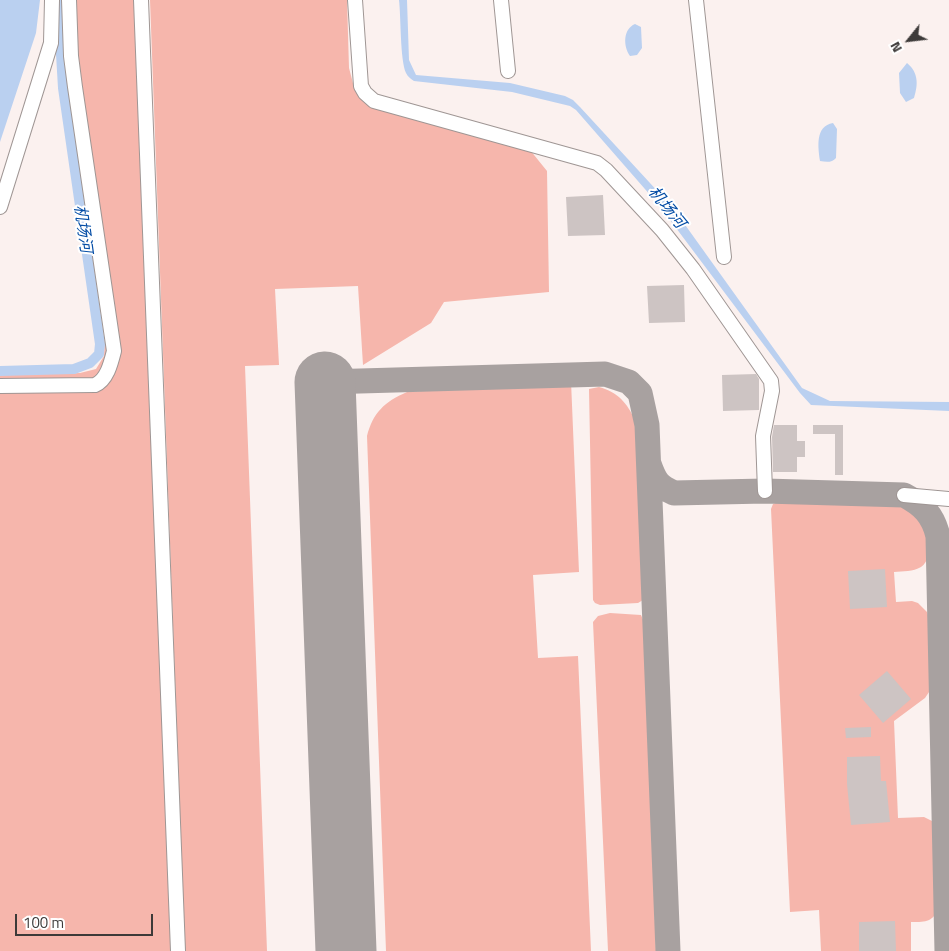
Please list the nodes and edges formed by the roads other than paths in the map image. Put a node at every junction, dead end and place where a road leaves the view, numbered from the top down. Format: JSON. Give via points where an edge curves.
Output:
{"nodes":[{"id":1,"x":52,"y":0,"type":"edge"},
{"id":2,"x":69,"y":0,"type":"edge"},
{"id":3,"x":141,"y":0,"type":"edge"},
{"id":4,"x":355,"y":0,"type":"edge"},
{"id":5,"x":501,"y":0,"type":"edge"},
{"id":6,"x":696,"y":0,"type":"edge"},
{"id":7,"x":508,"y":70,"type":"dead end"},
{"id":8,"x":0,"y":207,"type":"edge"},
{"id":9,"x":724,"y":257,"type":"dead end"},
{"id":10,"x":0,"y":386,"type":"edge"},
{"id":11,"x":765,"y":491,"type":"dead end"},
{"id":12,"x":904,"y":495,"type":"dead end"},
{"id":13,"x":949,"y":499,"type":"edge"},
{"id":14,"x":178,"y":951,"type":"edge"}],
"edges":[{"from":1,"to":8,"type":"street","via":[[51,44]]},
{"from":2,"to":10,"type":"street","via":[[71,56],[114,350],[105,376],[95,385]]},
{"from":3,"to":14,"type":"street"},
{"from":4,"to":11,"type":"street","via":[[361,86],[374,100],[597,163],[662,230],[771,381],[772,392],[763,436]]},
{"from":5,"to":7,"type":"street"},
{"from":6,"to":9,"type":"street"},
{"from":12,"to":13,"type":"street"}]}
